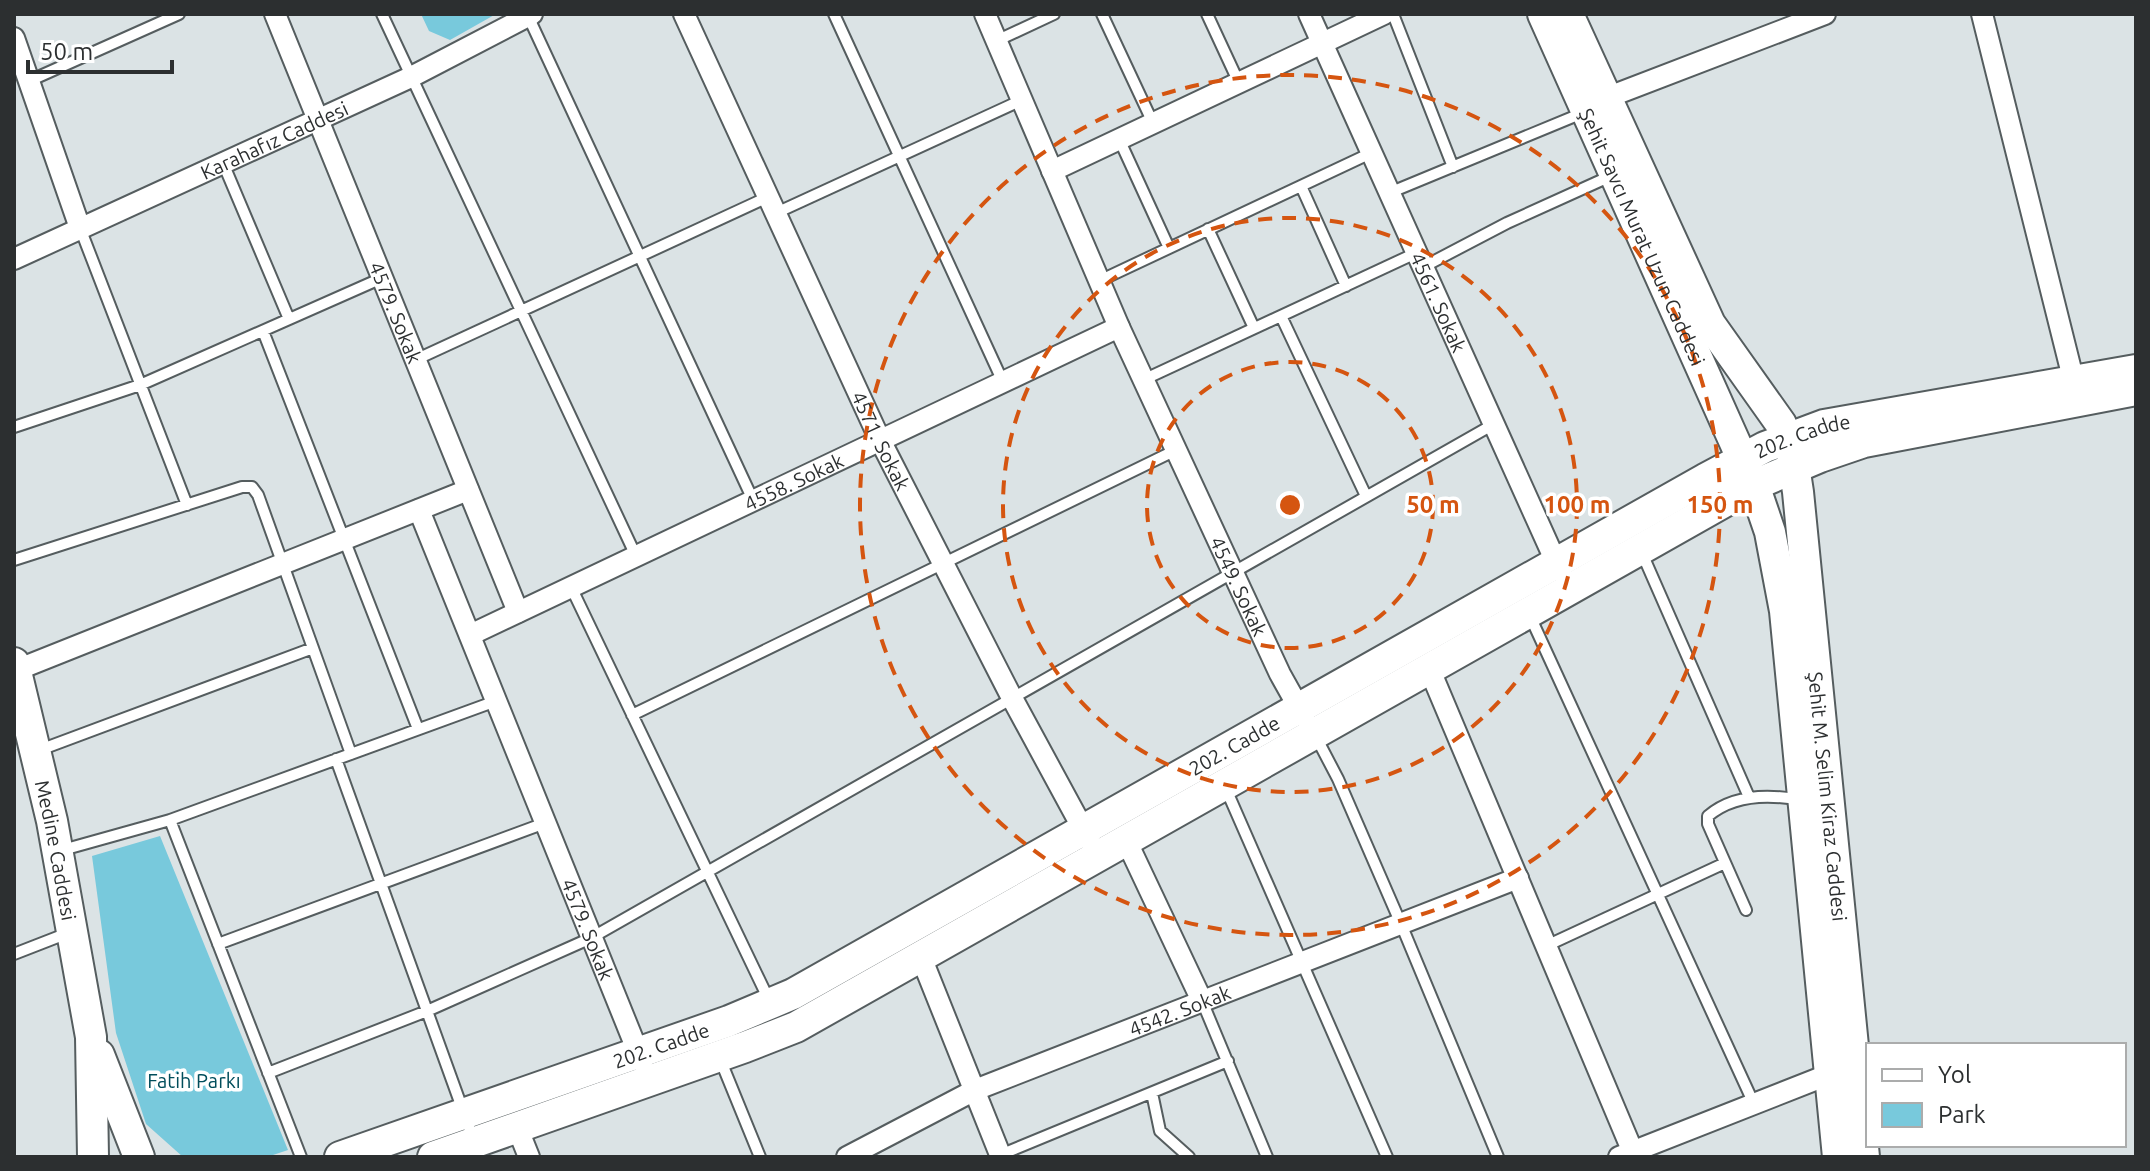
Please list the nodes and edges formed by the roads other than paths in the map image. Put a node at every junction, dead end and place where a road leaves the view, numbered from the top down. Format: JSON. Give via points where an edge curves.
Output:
{"nodes":[{"id":1,"x":179,"y":14,"type":"edge"},
{"id":2,"x":275,"y":14,"type":"edge"},
{"id":3,"x":382,"y":14,"type":"edge"},
{"id":4,"x":684,"y":14,"type":"edge"},
{"id":5,"x":834,"y":14,"type":"edge"},
{"id":6,"x":985,"y":14,"type":"edge"},
{"id":7,"x":1054,"y":14,"type":"edge"},
{"id":8,"x":1102,"y":14,"type":"edge"},
{"id":9,"x":1207,"y":14,"type":"edge"},
{"id":10,"x":1309,"y":14,"type":"edge"},
{"id":11,"x":1384,"y":14,"type":"edge"},
{"id":12,"x":1393,"y":14,"type":"edge"},
{"id":13,"x":1543,"y":14,"type":"edge"},
{"id":14,"x":1568,"y":14,"type":"edge"},
{"id":15,"x":1825,"y":14,"type":"edge"},
{"id":16,"x":1982,"y":14,"type":"edge"},
{"id":17,"x":530,"y":15,"type":"edge"},
{"id":18,"x":14,"y":38,"type":"edge"},
{"id":19,"x":996,"y":41,"type":"junction"},
{"id":20,"x":1322,"y":43,"type":"junction"},
{"id":21,"x":411,"y":77,"type":"junction"},
{"id":22,"x":29,"y":81,"type":"junction"},
{"id":23,"x":1239,"y":83,"type":"junction"},
{"id":24,"x":1022,"y":100,"type":"junction"},
{"id":25,"x":1597,"y":105,"type":"junction"},
{"id":26,"x":318,"y":120,"type":"junction"},
{"id":27,"x":1153,"y":123,"type":"junction"},
{"id":28,"x":1119,"y":139,"type":"junction"},
{"id":29,"x":1371,"y":153,"type":"junction"},
{"id":30,"x":899,"y":156,"type":"junction"},
{"id":31,"x":223,"y":163,"type":"junction"},
{"id":32,"x":1453,"y":167,"type":"junction"},
{"id":33,"x":1052,"y":171,"type":"junction"},
{"id":34,"x":1615,"y":174,"type":"junction"},
{"id":35,"x":1301,"y":186,"type":"junction"},
{"id":36,"x":1389,"y":193,"type":"junction"},
{"id":37,"x":772,"y":205,"type":"junction"},
{"id":38,"x":80,"y":228,"type":"junction"},
{"id":39,"x":1208,"y":229,"type":"junction"},
{"id":40,"x":1169,"y":248,"type":"junction"},
{"id":41,"x":640,"y":256,"type":"junction"},
{"id":42,"x":14,"y":259,"type":"edge"},
{"id":43,"x":1420,"y":260,"type":"junction"},
{"id":44,"x":382,"y":278,"type":"junction"},
{"id":45,"x":1099,"y":281,"type":"junction"},
{"id":46,"x":1346,"y":286,"type":"junction"},
{"id":47,"x":521,"y":311,"type":"junction"},
{"id":48,"x":1281,"y":316,"type":"junction"},
{"id":49,"x":289,"y":319,"type":"junction"},
{"id":50,"x":1119,"y":327,"type":"junction"},
{"id":51,"x":1254,"y":328,"type":"junction"},
{"id":52,"x":263,"y":331,"type":"junction"},
{"id":53,"x":415,"y":360,"type":"junction"},
{"id":54,"x":2136,"y":370,"type":"edge"},
{"id":55,"x":1143,"y":380,"type":"junction"},
{"id":56,"x":1003,"y":382,"type":"junction"},
{"id":57,"x":140,"y":385,"type":"junction"},
{"id":58,"x":2076,"y":390,"type":"junction"},
{"id":59,"x":2136,"y":390,"type":"edge"},
{"id":60,"x":1494,"y":424,"type":"junction"},
{"id":61,"x":14,"y":427,"type":"edge"},
{"id":62,"x":1787,"y":437,"type":"junction"},
{"id":63,"x":880,"y":440,"type":"junction"},
{"id":64,"x":1176,"y":450,"type":"junction"},
{"id":65,"x":1795,"y":467,"type":"junction"},
{"id":66,"x":1748,"y":472,"type":"junction"},
{"id":67,"x":468,"y":490,"type":"junction"},
{"id":68,"x":1366,"y":496,"type":"junction"},
{"id":69,"x":753,"y":500,"type":"junction"},
{"id":70,"x":187,"y":505,"type":"junction"},
{"id":71,"x":419,"y":510,"type":"junction"},
{"id":72,"x":344,"y":539,"type":"junction"},
{"id":73,"x":1640,"y":549,"type":"junction"},
{"id":74,"x":636,"y":556,"type":"junction"},
{"id":75,"x":14,"y":560,"type":"edge"},
{"id":76,"x":943,"y":563,"type":"junction"},
{"id":77,"x":283,"y":564,"type":"junction"},
{"id":78,"x":1233,"y":573,"type":"junction"},
{"id":79,"x":1562,"y":576,"type":"junction"},
{"id":80,"x":571,"y":587,"type":"junction"},
{"id":81,"x":518,"y":612,"type":"junction"},
{"id":82,"x":1528,"y":612,"type":"junction"},
{"id":83,"x":470,"y":635,"type":"junction"},
{"id":84,"x":313,"y":648,"type":"junction"},
{"id":85,"x":15,"y":668,"type":"edge"},
{"id":86,"x":1429,"y":668,"type":"junction"},
{"id":87,"x":1012,"y":698,"type":"junction"},
{"id":88,"x":496,"y":701,"type":"junction"},
{"id":89,"x":632,"y":715,"type":"junction"},
{"id":90,"x":1307,"y":721,"type":"junction"},
{"id":91,"x":418,"y":729,"type":"junction"},
{"id":92,"x":35,"y":752,"type":"junction"},
{"id":93,"x":351,"y":754,"type":"junction"},
{"id":94,"x":336,"y":759,"type":"junction"},
{"id":95,"x":1224,"y":785,"type":"junction"},
{"id":96,"x":1749,"y":797,"type":"junction"},
{"id":97,"x":1816,"y":803,"type":"junction"},
{"id":98,"x":170,"y":820,"type":"junction"},
{"id":99,"x":545,"y":823,"type":"junction"},
{"id":100,"x":1084,"y":830,"type":"junction"},
{"id":101,"x":1126,"y":840,"type":"junction"},
{"id":102,"x":57,"y":852,"type":"junction"},
{"id":103,"x":1098,"y":856,"type":"junction"},
{"id":104,"x":1725,"y":863,"type":"junction"},
{"id":105,"x":707,"y":872,"type":"junction"},
{"id":106,"x":1518,"y":878,"type":"junction"},
{"id":107,"x":381,"y":884,"type":"junction"},
{"id":108,"x":1658,"y":894,"type":"junction"},
{"id":109,"x":1746,"y":910,"type":"dead end"},
{"id":110,"x":1401,"y":924,"type":"junction"},
{"id":111,"x":72,"y":932,"type":"junction"},
{"id":112,"x":591,"y":938,"type":"junction"},
{"id":113,"x":218,"y":944,"type":"junction"},
{"id":114,"x":1546,"y":946,"type":"junction"},
{"id":115,"x":14,"y":954,"type":"edge"},
{"id":116,"x":921,"y":957,"type":"junction"},
{"id":117,"x":1303,"y":962,"type":"junction"},
{"id":118,"x":1202,"y":1001,"type":"junction"},
{"id":119,"x":771,"y":1004,"type":"junction"},
{"id":120,"x":427,"y":1011,"type":"junction"},
{"id":121,"x":784,"y":1032,"type":"junction"},
{"id":122,"x":91,"y":1037,"type":"junction"},
{"id":123,"x":638,"y":1053,"type":"junction"},
{"id":124,"x":719,"y":1056,"type":"junction"},
{"id":125,"x":1228,"y":1061,"type":"junction"},
{"id":126,"x":268,"y":1073,"type":"junction"},
{"id":127,"x":1830,"y":1074,"type":"junction"},
{"id":128,"x":649,"y":1081,"type":"junction"},
{"id":129,"x":975,"y":1090,"type":"junction"},
{"id":130,"x":1152,"y":1093,"type":"junction"},
{"id":131,"x":1754,"y":1104,"type":"junction"},
{"id":132,"x":464,"y":1114,"type":"junction"},
{"id":133,"x":517,"y":1127,"type":"junction"},
{"id":134,"x":474,"y":1143,"type":"junction"},
{"id":135,"x":857,"y":1155,"type":"edge"},
{"id":136,"x":1629,"y":1155,"type":"edge"},
{"id":137,"x":1000,"y":1156,"type":"edge"},
{"id":138,"x":93,"y":1157,"type":"edge"},
{"id":139,"x":139,"y":1157,"type":"edge"},
{"id":140,"x":301,"y":1157,"type":"edge"},
{"id":141,"x":340,"y":1157,"type":"edge"},
{"id":142,"x":433,"y":1157,"type":"edge"},
{"id":143,"x":529,"y":1157,"type":"edge"},
{"id":144,"x":760,"y":1157,"type":"edge"},
{"id":145,"x":1189,"y":1157,"type":"edge"},
{"id":146,"x":1267,"y":1157,"type":"edge"},
{"id":147,"x":1387,"y":1157,"type":"edge"},
{"id":148,"x":1498,"y":1157,"type":"edge"},
{"id":149,"x":1838,"y":1157,"type":"edge"},
{"id":150,"x":1864,"y":1157,"type":"edge"}],
"edges":[{"from":1,"to":22,"type":"lane"},
{"from":2,"to":26,"type":"street","name":"4579. Sokak"},
{"from":3,"to":21,"type":"lane"},
{"from":4,"to":37,"type":"street","name":"4571. Sokak"},
{"from":5,"to":30,"type":"lane"},
{"from":6,"to":19,"type":"street","name":"4549. Sokak"},
{"from":7,"to":19,"type":"lane"},
{"from":8,"to":27,"type":"lane"},
{"from":9,"to":23,"type":"lane"},
{"from":10,"to":20,"type":"street","name":"4561. Sokak"},
{"from":11,"to":20,"type":"street"},
{"from":12,"to":32,"type":"lane"},
{"from":13,"to":25,"type":"main road","name":"Şehit Savcı Murat Uzun Caddesi"},
{"from":14,"to":25,"type":"main road","name":"Şehit Savcı Murat Uzun Caddesi"},
{"from":15,"to":25,"type":"street"},
{"from":16,"to":58,"type":"street"},
{"from":17,"to":21,"type":"street","name":"Karahafız Caddesi"},
{"from":17,"to":41,"type":"lane"},
{"from":18,"to":22,"type":"street"},
{"from":19,"to":24,"type":"street","name":"4549. Sokak"},
{"from":20,"to":23,"type":"street"},
{"from":20,"to":29,"type":"street","name":"4561. Sokak"},
{"from":21,"to":26,"type":"street","name":"Karahafız Caddesi"},
{"from":21,"to":47,"type":"lane"},
{"from":22,"to":38,"type":"street"},
{"from":23,"to":27,"type":"street"},
{"from":24,"to":30,"type":"lane"},
{"from":24,"to":33,"type":"street","name":"4549. Sokak"},
{"from":25,"to":32,"type":"lane"},
{"from":25,"to":34,"type":"main road","name":"Şehit Savcı Murat Uzun Caddesi"},
{"from":25,"to":62,"type":"main road","name":"Şehit Savcı Murat Uzun Caddesi","via":[[1710,324]]},
{"from":26,"to":31,"type":"street","name":"Karahafız Caddesi"},
{"from":26,"to":44,"type":"street","name":"4579. Sokak"},
{"from":27,"to":28,"type":"street"},
{"from":28,"to":33,"type":"street"},
{"from":28,"to":40,"type":"lane"},
{"from":29,"to":35,"type":"lane"},
{"from":29,"to":36,"type":"street","name":"4561. Sokak"},
{"from":30,"to":37,"type":"lane"},
{"from":30,"to":56,"type":"lane"},
{"from":31,"to":38,"type":"street","name":"Karahafız Caddesi"},
{"from":31,"to":49,"type":"lane"},
{"from":32,"to":36,"type":"lane"},
{"from":33,"to":45,"type":"street","name":"4549. Sokak"},
{"from":34,"to":43,"type":"lane"},
{"from":34,"to":66,"type":"main road","name":"Şehit Savcı Murat Uzun Caddesi"},
{"from":35,"to":39,"type":"lane"},
{"from":35,"to":46,"type":"lane"},
{"from":36,"to":43,"type":"street","name":"4561. Sokak"},
{"from":37,"to":41,"type":"lane"},
{"from":37,"to":63,"type":"street","name":"4571. Sokak"},
{"from":38,"to":42,"type":"street","name":"Karahafız Caddesi"},
{"from":38,"to":57,"type":"lane"},
{"from":39,"to":40,"type":"lane"},
{"from":39,"to":51,"type":"lane"},
{"from":40,"to":45,"type":"lane"},
{"from":41,"to":47,"type":"lane"},
{"from":41,"to":69,"type":"lane"},
{"from":43,"to":46,"type":"lane"},
{"from":43,"to":60,"type":"street","name":"4561. Sokak"},
{"from":44,"to":49,"type":"lane"},
{"from":44,"to":53,"type":"street","name":"4579. Sokak"},
{"from":45,"to":50,"type":"street","name":"4549. Sokak"},
{"from":46,"to":48,"type":"lane"},
{"from":47,"to":53,"type":"lane"},
{"from":47,"to":74,"type":"lane"},
{"from":48,"to":51,"type":"lane"},
{"from":48,"to":68,"type":"lane"},
{"from":49,"to":52,"type":"lane"},
{"from":50,"to":55,"type":"street","name":"4549. Sokak"},
{"from":50,"to":56,"type":"street","name":"4558. Sokak"},
{"from":51,"to":55,"type":"lane"},
{"from":52,"to":57,"type":"lane"},
{"from":52,"to":72,"type":"lane"},
{"from":53,"to":67,"type":"street","name":"4579. Sokak"},
{"from":54,"to":58,"type":"main road","name":"202. Cadde"},
{"from":55,"to":64,"type":"street","name":"4549. Sokak"},
{"from":56,"to":63,"type":"street","name":"4558. Sokak"},
{"from":57,"to":61,"type":"lane"},
{"from":57,"to":70,"type":"lane"},
{"from":58,"to":59,"type":"main road","name":"202. Cadde"},
{"from":58,"to":62,"type":"main road","name":"202. Cadde","via":[[1848,420]]},
{"from":58,"to":65,"type":"main road","name":"202. Cadde","via":[[1889,436]]},
{"from":60,"to":68,"type":"lane"},
{"from":60,"to":79,"type":"street","name":"4561. Sokak"},
{"from":62,"to":65,"type":"main road","name":"Şehit M. Selim Kiraz Caddesi"},
{"from":62,"to":66,"type":"main road","name":"202. Cadde"},
{"from":63,"to":69,"type":"street","name":"4558. Sokak"},
{"from":63,"to":76,"type":"street","name":"4571. Sokak"},
{"from":64,"to":76,"type":"lane"},
{"from":64,"to":78,"type":"street","name":"4549. Sokak"},
{"from":65,"to":66,"type":"main road","name":"202. Cadde"},
{"from":65,"to":97,"type":"main road","name":"Şehit M. Selim Kiraz Caddesi"},
{"from":66,"to":73,"type":"main road","name":"202. Cadde"},
{"from":66,"to":79,"type":"main road","name":"202. Cadde"},
{"from":66,"to":97,"type":"main road","name":"Şehit M. Selim Kiraz Caddesi","via":[[1770,532]]},
{"from":67,"to":71,"type":"street"},
{"from":67,"to":81,"type":"street","name":"4579. Sokak"},
{"from":68,"to":78,"type":"lane"},
{"from":69,"to":74,"type":"street","name":"4558. Sokak"},
{"from":70,"to":75,"type":"lane"},
{"from":70,"to":77,"type":"lane","via":[[252,487]]},
{"from":71,"to":72,"type":"street"},
{"from":71,"to":83,"type":"street","name":"4579. Sokak"},
{"from":72,"to":77,"type":"street"},
{"from":72,"to":91,"type":"lane"},
{"from":73,"to":79,"type":"main road","name":"202. Cadde"},
{"from":73,"to":96,"type":"lane"},
{"from":74,"to":80,"type":"street","name":"4558. Sokak"},
{"from":76,"to":87,"type":"street","name":"4571. Sokak"},
{"from":76,"to":89,"type":"lane"},
{"from":77,"to":84,"type":"lane"},
{"from":77,"to":85,"type":"street"},
{"from":78,"to":87,"type":"lane"},
{"from":78,"to":90,"type":"street","name":"4549. Sokak"},
{"from":79,"to":82,"type":"main road","name":"202. Cadde"},
{"from":79,"to":90,"type":"main road","name":"202. Cadde"},
{"from":80,"to":81,"type":"street","name":"4558. Sokak"},
{"from":80,"to":89,"type":"lane"},
{"from":81,"to":83,"type":"street","name":"4558. Sokak"},
{"from":82,"to":86,"type":"main road","name":"202. Cadde"},
{"from":82,"to":108,"type":"lane"},
{"from":83,"to":88,"type":"street","name":"4579. Sokak"},
{"from":84,"to":92,"type":"lane"},
{"from":84,"to":93,"type":"lane"},
{"from":85,"to":92,"type":"main road","name":"Medine Caddesi"},
{"from":86,"to":90,"type":"main road","name":"202. Cadde"},
{"from":86,"to":106,"type":"street"},
{"from":87,"to":100,"type":"street","name":"4571. Sokak"},
{"from":87,"to":105,"type":"lane"},
{"from":88,"to":91,"type":"lane"},
{"from":88,"to":99,"type":"street","name":"4579. Sokak"},
{"from":89,"to":105,"type":"lane"},
{"from":90,"to":95,"type":"main road","name":"202. Cadde"},
{"from":90,"to":100,"type":"main road","name":"202. Cadde"},
{"from":90,"to":110,"type":"lane","name":"4549. Sokak"},
{"from":91,"to":93,"type":"lane"},
{"from":92,"to":102,"type":"main road","name":"Medine Caddesi"},
{"from":93,"to":94,"type":"lane"},
{"from":94,"to":98,"type":"lane"},
{"from":94,"to":107,"type":"lane"},
{"from":95,"to":101,"type":"main road","name":"202. Cadde"},
{"from":95,"to":117,"type":"lane"},
{"from":96,"to":97,"type":"lane"},
{"from":96,"to":104,"type":"lane","via":[[1708,816]]},
{"from":97,"to":127,"type":"main road","name":"Şehit M. Selim Kiraz Caddesi"},
{"from":97,"to":150,"type":"main road","name":"Şehit M. Selim Kiraz Caddesi"},
{"from":98,"to":102,"type":"lane"},
{"from":98,"to":113,"type":"lane"},
{"from":99,"to":107,"type":"lane"},
{"from":99,"to":112,"type":"street","name":"4579. Sokak"},
{"from":100,"to":103,"type":"street","name":"4571. Sokak"},
{"from":100,"to":119,"type":"main road","name":"202. Cadde"},
{"from":101,"to":103,"type":"main road","name":"202. Cadde"},
{"from":101,"to":118,"type":"street"},
{"from":102,"to":111,"type":"main road","name":"Medine Caddesi"},
{"from":103,"to":116,"type":"main road","name":"202. Cadde"},
{"from":104,"to":108,"type":"lane"},
{"from":104,"to":109,"type":"lane"},
{"from":105,"to":112,"type":"lane"},
{"from":105,"to":119,"type":"lane"},
{"from":106,"to":110,"type":"street","name":"4542. Sokak"},
{"from":106,"to":114,"type":"street"},
{"from":107,"to":113,"type":"lane"},
{"from":107,"to":120,"type":"lane"},
{"from":108,"to":114,"type":"lane"},
{"from":108,"to":131,"type":"lane"},
{"from":110,"to":117,"type":"street","name":"4542. Sokak"},
{"from":110,"to":148,"type":"lane","name":"4549. Sokak"},
{"from":111,"to":115,"type":"lane"},
{"from":111,"to":122,"type":"main road","name":"Medine Caddesi"},
{"from":112,"to":120,"type":"lane"},
{"from":112,"to":123,"type":"street","name":"4579. Sokak"},
{"from":113,"to":126,"type":"lane"},
{"from":114,"to":136,"type":"street"},
{"from":116,"to":121,"type":"main road","name":"202. Cadde"},
{"from":116,"to":129,"type":"street"},
{"from":117,"to":118,"type":"street","name":"4542. Sokak"},
{"from":117,"to":147,"type":"lane"},
{"from":118,"to":125,"type":"lane"},
{"from":118,"to":129,"type":"street","name":"4542. Sokak"},
{"from":119,"to":121,"type":"lane"},
{"from":119,"to":123,"type":"main road","name":"202. Cadde"},
{"from":120,"to":126,"type":"lane"},
{"from":120,"to":132,"type":"lane"},
{"from":121,"to":124,"type":"main road","name":"202. Cadde"},
{"from":122,"to":138,"type":"main road","name":"Medine Caddesi"},
{"from":122,"to":139,"type":"main road","name":"Medine Caddesi"},
{"from":123,"to":128,"type":"street","name":"4579. Sokak"},
{"from":123,"to":132,"type":"main road","name":"202. Cadde"},
{"from":124,"to":128,"type":"main road","name":"202. Cadde"},
{"from":124,"to":144,"type":"lane"},
{"from":125,"to":130,"type":"lane"},
{"from":125,"to":146,"type":"lane"},
{"from":126,"to":140,"type":"lane"},
{"from":127,"to":131,"type":"street"},
{"from":127,"to":149,"type":"main road","name":"Şehit M. Selim Kiraz Caddesi"},
{"from":128,"to":133,"type":"main road","name":"202. Cadde"},
{"from":129,"to":135,"type":"street","name":"4542. Sokak"},
{"from":129,"to":137,"type":"street"},
{"from":130,"to":137,"type":"lane"},
{"from":130,"to":145,"type":"lane","via":[[1160,1131]]},
{"from":131,"to":136,"type":"street"},
{"from":132,"to":134,"type":"lane"},
{"from":132,"to":141,"type":"main road","name":"202. Cadde"},
{"from":133,"to":134,"type":"main road","name":"202. Cadde"},
{"from":133,"to":143,"type":"street"},
{"from":134,"to":142,"type":"main road","name":"202. Cadde"}]}
